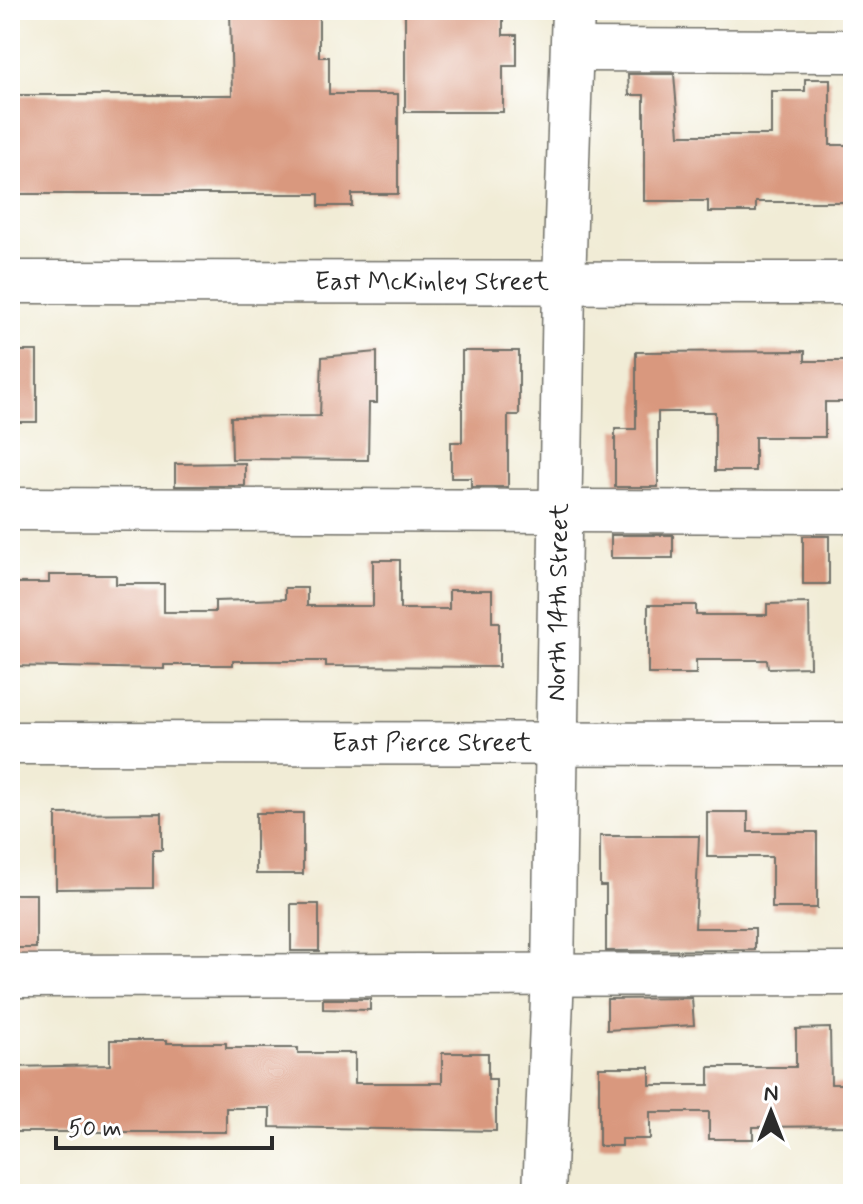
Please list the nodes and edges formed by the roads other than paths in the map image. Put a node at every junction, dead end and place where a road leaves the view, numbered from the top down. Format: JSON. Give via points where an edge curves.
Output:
{"nodes":[{"id":1,"x":573,"y":30,"type":"edge"},
{"id":2,"x":853,"y":51,"type":"edge"},
{"id":3,"x":10,"y":282,"type":"edge"},
{"id":4,"x":564,"y":283,"type":"junction"},
{"id":5,"x":853,"y":283,"type":"edge"},
{"id":6,"x":10,"y":509,"type":"edge"},
{"id":7,"x":560,"y":512,"type":"junction"},
{"id":8,"x":853,"y":512,"type":"edge"},
{"id":9,"x":10,"y":743,"type":"edge"},
{"id":10,"x":555,"y":744,"type":"junction"},
{"id":11,"x":853,"y":744,"type":"edge"},
{"id":12,"x":553,"y":974,"type":"junction"},
{"id":13,"x":853,"y":974,"type":"edge"},
{"id":14,"x":10,"y":976,"type":"edge"},
{"id":15,"x":544,"y":1194,"type":"edge"}],
"edges":[{"from":1,"to":2,"type":"street"},
{"from":1,"to":4,"type":"street","name":"North 14th Street"},
{"from":3,"to":4,"type":"street","name":"East McKinley Street"},
{"from":4,"to":5,"type":"street","name":"East McKinley Street"},
{"from":4,"to":7,"type":"street","name":"North 14th Street"},
{"from":6,"to":7,"type":"street"},
{"from":7,"to":8,"type":"street"},
{"from":7,"to":10,"type":"street","name":"North 14th Street"},
{"from":9,"to":10,"type":"street","name":"East Pierce Street"},
{"from":10,"to":11,"type":"street","name":"East Pierce Street"},
{"from":10,"to":12,"type":"street","name":"North 14th Street"},
{"from":12,"to":13,"type":"street"},
{"from":12,"to":14,"type":"street"},
{"from":12,"to":15,"type":"street","name":"North 14th Street"}]}
